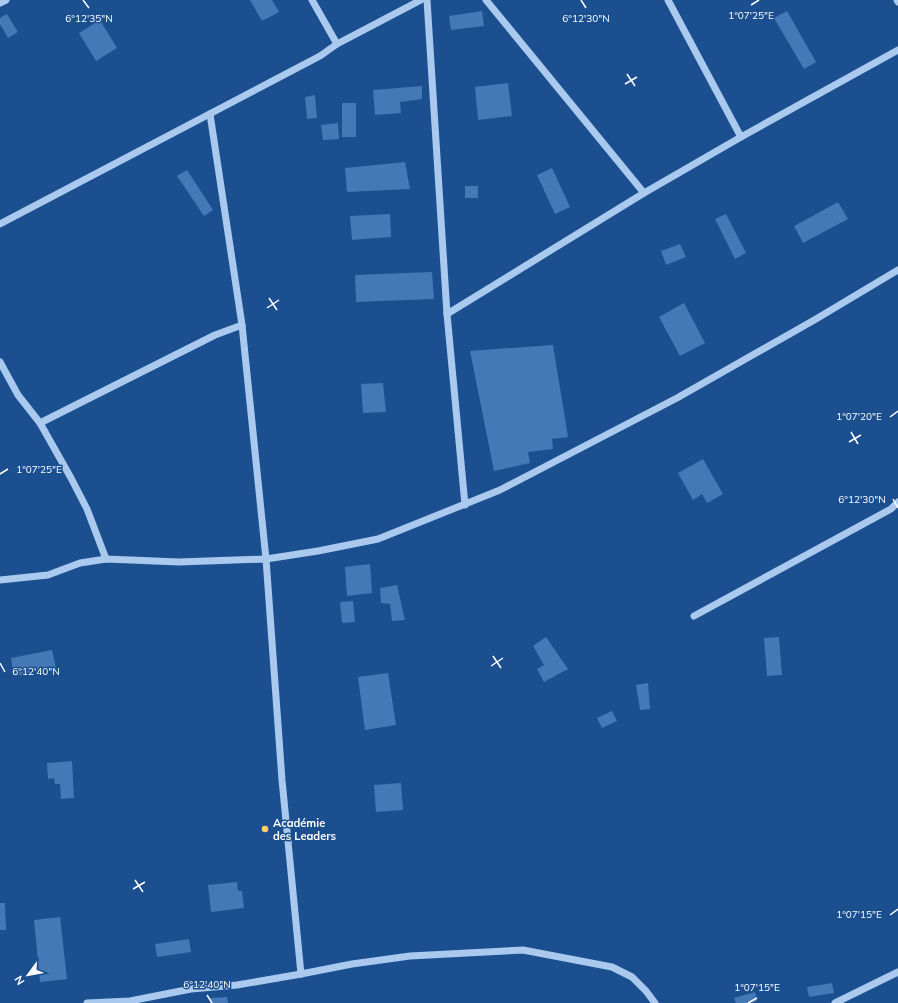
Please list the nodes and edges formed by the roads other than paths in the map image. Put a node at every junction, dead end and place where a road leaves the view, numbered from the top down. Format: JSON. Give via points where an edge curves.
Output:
{"nodes":[{"id":1,"x":6,"y":0,"type":"edge"},
{"id":2,"x":312,"y":0,"type":"edge"},
{"id":3,"x":421,"y":0,"type":"edge"},
{"id":4,"x":427,"y":0,"type":"edge"},
{"id":5,"x":486,"y":0,"type":"edge"},
{"id":6,"x":668,"y":0,"type":"edge"},
{"id":7,"x":0,"y":3,"type":"edge"},
{"id":8,"x":337,"y":44,"type":"junction"},
{"id":9,"x":898,"y":50,"type":"edge"},
{"id":10,"x":210,"y":114,"type":"junction"},
{"id":11,"x":741,"y":137,"type":"junction"},
{"id":12,"x":644,"y":193,"type":"junction"},
{"id":13,"x":0,"y":224,"type":"edge"},
{"id":14,"x":898,"y":270,"type":"edge"},
{"id":15,"x":447,"y":314,"type":"junction"},
{"id":16,"x":242,"y":325,"type":"junction"},
{"id":17,"x":0,"y":362,"type":"edge"},
{"id":18,"x":40,"y":423,"type":"junction"},
{"id":19,"x":898,"y":502,"type":"edge"},
{"id":20,"x":466,"y":505,"type":"junction"},
{"id":21,"x":106,"y":559,"type":"junction"},
{"id":22,"x":266,"y":559,"type":"junction"},
{"id":23,"x":0,"y":580,"type":"edge"},
{"id":24,"x":694,"y":616,"type":"dead end"},
{"id":25,"x":898,"y":972,"type":"edge"},
{"id":26,"x":301,"y":974,"type":"junction"},
{"id":27,"x":87,"y":1003,"type":"edge"},
{"id":28,"x":655,"y":1003,"type":"edge"},
{"id":29,"x":835,"y":1003,"type":"edge"}],
"edges":[{"from":1,"to":7,"type":"street"},
{"from":2,"to":8,"type":"street"},
{"from":3,"to":8,"type":"street"},
{"from":4,"to":15,"type":"street"},
{"from":5,"to":12,"type":"street"},
{"from":6,"to":11,"type":"street"},
{"from":8,"to":10,"type":"street","via":[[320,56]]},
{"from":9,"to":11,"type":"street"},
{"from":10,"to":13,"type":"street"},
{"from":10,"to":16,"type":"street"},
{"from":11,"to":12,"type":"street"},
{"from":12,"to":15,"type":"street"},
{"from":14,"to":20,"type":"street","via":[[677,398],[550,465]]},
{"from":15,"to":20,"type":"street"},
{"from":16,"to":18,"type":"street","via":[[215,335]]},
{"from":16,"to":22,"type":"street"},
{"from":17,"to":18,"type":"street","via":[[18,395]]},
{"from":18,"to":21,"type":"street","via":[[87,509]]},
{"from":19,"to":24,"type":"street","via":[[878,516]]},
{"from":20,"to":22,"type":"street","via":[[378,539]]},
{"from":21,"to":22,"type":"street","via":[[180,562]]},
{"from":21,"to":23,"type":"street","via":[[80,563],[48,575]]},
{"from":22,"to":26,"type":"street","via":[[282,780]]},
{"from":25,"to":29,"type":"street"},
{"from":26,"to":27,"type":"street","via":[[237,985],[191,989],[130,1001]]},
{"from":26,"to":28,"type":"street","via":[[410,956],[523,950],[612,967],[632,977]]}]}
